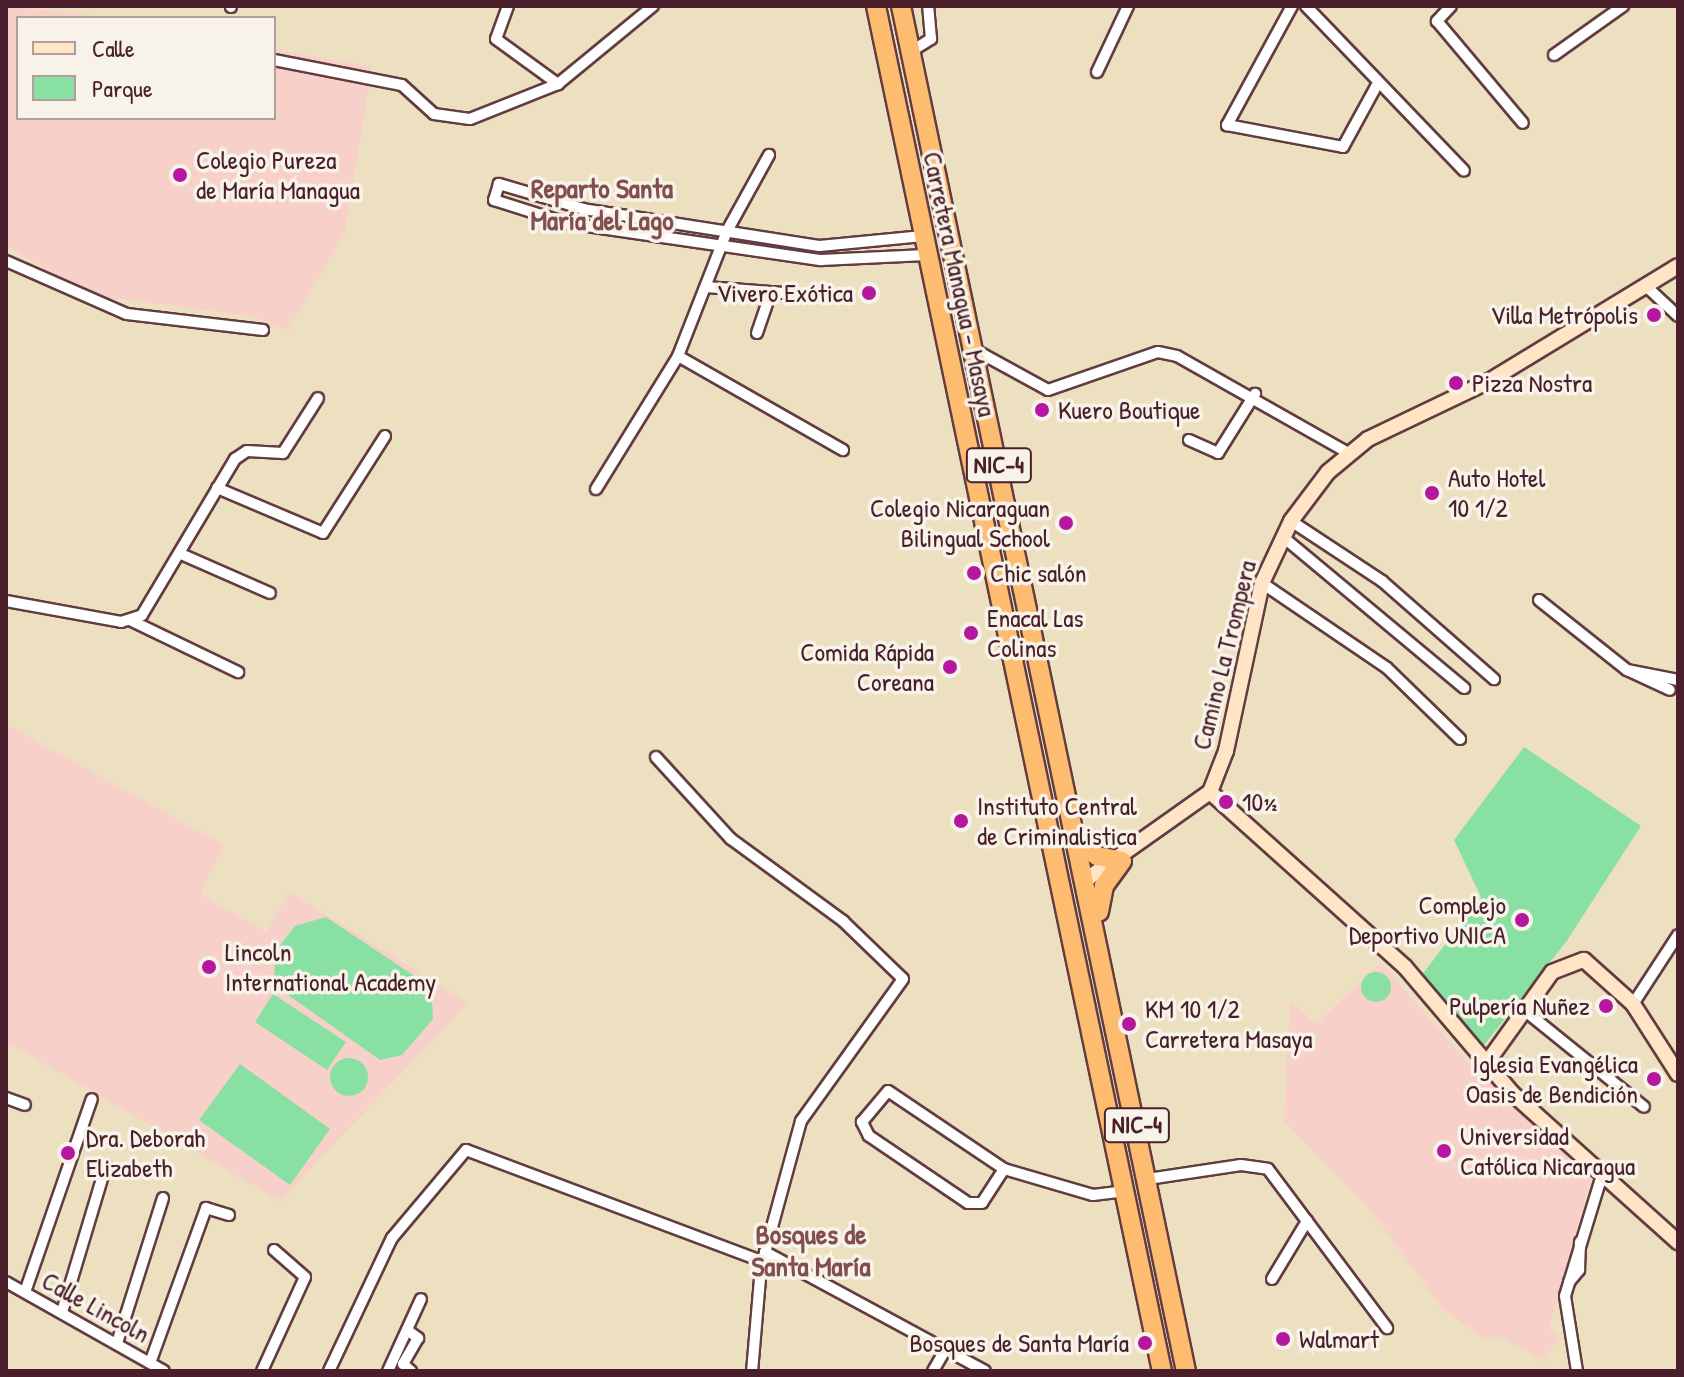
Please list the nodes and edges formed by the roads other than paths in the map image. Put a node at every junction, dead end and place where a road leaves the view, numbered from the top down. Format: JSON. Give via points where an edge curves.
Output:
{"nodes":[{"id":1,"x":508,"y":6,"type":"edge"},
{"id":2,"x":653,"y":6,"type":"edge"},
{"id":3,"x":876,"y":6,"type":"edge"},
{"id":4,"x":901,"y":6,"type":"edge"},
{"id":5,"x":928,"y":6,"type":"edge"},
{"id":6,"x":1128,"y":6,"type":"edge"},
{"id":7,"x":1292,"y":6,"type":"edge"},
{"id":8,"x":1306,"y":6,"type":"edge"},
{"id":9,"x":1451,"y":6,"type":"edge"},
{"id":10,"x":1623,"y":6,"type":"edge"},
{"id":11,"x":880,"y":26,"type":"junction"},
{"id":12,"x":910,"y":52,"type":"junction"},
{"id":13,"x":1554,"y":55,"type":"dead end"},
{"id":14,"x":276,"y":60,"type":"edge"},
{"id":15,"x":1097,"y":72,"type":"dead end"},
{"id":16,"x":888,"y":73,"type":"junction"},
{"id":17,"x":558,"y":84,"type":"junction"},
{"id":18,"x":1377,"y":85,"type":"junction"},
{"id":19,"x":1523,"y":123,"type":"dead end"},
{"id":20,"x":769,"y":155,"type":"dead end"},
{"id":21,"x":1464,"y":171,"type":"dead end"},
{"id":22,"x":727,"y":231,"type":"junction"},
{"id":23,"x":720,"y":246,"type":"junction"},
{"id":24,"x":925,"y":246,"type":"junction"},
{"id":25,"x":6,"y":261,"type":"edge"},
{"id":26,"x":1678,"y":266,"type":"edge"},
{"id":27,"x":706,"y":287,"type":"junction"},
{"id":28,"x":1647,"y":287,"type":"junction"},
{"id":29,"x":771,"y":292,"type":"junction"},
{"id":30,"x":797,"y":294,"type":"dead end"},
{"id":31,"x":1678,"y":316,"type":"edge"},
{"id":32,"x":263,"y":330,"type":"dead end"},
{"id":33,"x":757,"y":333,"type":"dead end"},
{"id":34,"x":975,"y":350,"type":"junction"},
{"id":35,"x":678,"y":356,"type":"junction"},
{"id":36,"x":1255,"y":394,"type":"junction"},
{"id":37,"x":318,"y":398,"type":"dead end"},
{"id":38,"x":385,"y":436,"type":"dead end"},
{"id":39,"x":1189,"y":440,"type":"dead end"},
{"id":40,"x":843,"y":450,"type":"dead end"},
{"id":41,"x":1350,"y":454,"type":"junction"},
{"id":42,"x":217,"y":488,"type":"junction"},
{"id":43,"x":596,"y":489,"type":"dead end"},
{"id":44,"x":1291,"y":521,"type":"junction"},
{"id":45,"x":1283,"y":537,"type":"junction"},
{"id":46,"x":181,"y":554,"type":"junction"},
{"id":47,"x":1262,"y":583,"type":"junction"},
{"id":48,"x":270,"y":593,"type":"dead end"},
{"id":49,"x":1539,"y":600,"type":"dead end"},
{"id":50,"x":6,"y":601,"type":"edge"},
{"id":51,"x":132,"y":621,"type":"junction"},
{"id":52,"x":1627,"y":670,"type":"junction"},
{"id":53,"x":238,"y":672,"type":"dead end"},
{"id":54,"x":1494,"y":679,"type":"dead end"},
{"id":55,"x":1678,"y":680,"type":"edge"},
{"id":56,"x":1464,"y":688,"type":"dead end"},
{"id":57,"x":1670,"y":690,"type":"dead end"},
{"id":58,"x":1029,"y":739,"type":"junction"},
{"id":59,"x":1460,"y":739,"type":"dead end"},
{"id":60,"x":656,"y":757,"type":"dead end"},
{"id":61,"x":1210,"y":792,"type":"junction"},
{"id":62,"x":1077,"y":840,"type":"junction"},
{"id":63,"x":1122,"y":861,"type":"junction"},
{"id":64,"x":1087,"y":879,"type":"junction"},
{"id":65,"x":1098,"y":928,"type":"junction"},
{"id":66,"x":1678,"y":935,"type":"edge"},
{"id":67,"x":1075,"y":947,"type":"junction"},
{"id":68,"x":1633,"y":1004,"type":"junction"},
{"id":69,"x":1524,"y":1010,"type":"junction"},
{"id":70,"x":1486,"y":1064,"type":"junction"},
{"id":71,"x":1678,"y":1074,"type":"edge"},
{"id":72,"x":6,"y":1098,"type":"edge"},
{"id":73,"x":92,"y":1099,"type":"dead end"},
{"id":74,"x":25,"y":1105,"type":"dead end"},
{"id":75,"x":1644,"y":1107,"type":"dead end"},
{"id":76,"x":106,"y":1165,"type":"dead end"},
{"id":77,"x":1004,"y":1169,"type":"junction"},
{"id":78,"x":1603,"y":1172,"type":"junction"},
{"id":79,"x":1148,"y":1179,"type":"junction"},
{"id":80,"x":1126,"y":1191,"type":"junction"},
{"id":81,"x":163,"y":1198,"type":"dead end"},
{"id":82,"x":229,"y":1215,"type":"dead end"},
{"id":83,"x":1307,"y":1221,"type":"junction"},
{"id":84,"x":1678,"y":1242,"type":"edge"},
{"id":85,"x":274,"y":1250,"type":"dead end"},
{"id":86,"x":764,"y":1256,"type":"junction"},
{"id":87,"x":1272,"y":1279,"type":"dead end"},
{"id":88,"x":6,"y":1282,"type":"edge"},
{"id":89,"x":25,"y":1292,"type":"junction"},
{"id":90,"x":421,"y":1299,"type":"dead end"},
{"id":91,"x":62,"y":1312,"type":"junction"},
{"id":92,"x":1387,"y":1328,"type":"dead end"},
{"id":93,"x":407,"y":1330,"type":"junction"},
{"id":94,"x":117,"y":1343,"type":"junction"},
{"id":95,"x":945,"y":1350,"type":"junction"},
{"id":96,"x":150,"y":1363,"type":"junction"},
{"id":97,"x":164,"y":1371,"type":"edge"},
{"id":98,"x":262,"y":1371,"type":"edge"},
{"id":99,"x":329,"y":1371,"type":"edge"},
{"id":100,"x":388,"y":1371,"type":"edge"},
{"id":101,"x":411,"y":1371,"type":"edge"},
{"id":102,"x":752,"y":1371,"type":"edge"},
{"id":103,"x":933,"y":1371,"type":"edge"},
{"id":104,"x":985,"y":1371,"type":"edge"},
{"id":105,"x":1162,"y":1371,"type":"edge"},
{"id":106,"x":1186,"y":1371,"type":"edge"},
{"id":107,"x":1577,"y":1371,"type":"edge"}],
"edges":[{"from":1,"to":17,"type":"street","via":[[496,39]]},
{"from":2,"to":17,"type":"street"},
{"from":3,"to":11,"type":"highway","name":"Carretera Managua - Masaya","number":"NIC-4"},
{"from":4,"to":12,"type":"highway","name":"Carretera Managua - Masaya","number":"NIC-4"},
{"from":5,"to":12,"type":"street","via":[[931,39]]},
{"from":6,"to":15,"type":"street"},
{"from":7,"to":18,"type":"street","via":[[1227,125],[1343,147]]},
{"from":8,"to":18,"type":"street"},
{"from":9,"to":19,"type":"street","via":[[1437,21]]},
{"from":10,"to":13,"type":"street"},
{"from":11,"to":12,"type":"highway"},
{"from":11,"to":16,"type":"highway","name":"Carretera Managua - Masaya","number":"NIC-4"},
{"from":12,"to":16,"type":"highway"},
{"from":12,"to":34,"type":"highway","name":"Carretera Managua - Masaya","number":"NIC-4"},
{"from":14,"to":17,"type":"street","via":[[402,85],[434,114],[451,118],[505,110]]},
{"from":16,"to":24,"type":"highway","name":"Carretera Managua - Masaya","number":"NIC-4"},
{"from":18,"to":21,"type":"street"},
{"from":20,"to":22,"type":"street"},
{"from":22,"to":23,"type":"street"},
{"from":22,"to":23,"type":"street","via":[[584,209],[499,184],[494,200],[566,223]]},
{"from":22,"to":24,"type":"street","via":[[859,247]]},
{"from":23,"to":24,"type":"street","via":[[857,262]]},
{"from":23,"to":27,"type":"street"},
{"from":24,"to":58,"type":"highway","name":"Carretera Managua - Masaya","number":"NIC-4"},
{"from":25,"to":32,"type":"street","via":[[127,314]]},
{"from":26,"to":28,"type":"street","name":"Camino La Trompera"},
{"from":27,"to":29,"type":"street"},
{"from":27,"to":35,"type":"street"},
{"from":28,"to":31,"type":"street"},
{"from":28,"to":41,"type":"street","name":"Camino La Trompera"},
{"from":29,"to":30,"type":"street"},
{"from":29,"to":33,"type":"street"},
{"from":34,"to":36,"type":"street","via":[[1048,390],[1158,352]]},
{"from":34,"to":62,"type":"highway","name":"Carretera Managua - Masaya","number":"NIC-4"},
{"from":35,"to":40,"type":"street"},
{"from":35,"to":43,"type":"street"},
{"from":36,"to":39,"type":"street","via":[[1218,453]]},
{"from":36,"to":41,"type":"street"},
{"from":37,"to":42,"type":"street","via":[[283,453],[240,453]]},
{"from":38,"to":42,"type":"street","via":[[323,533]]},
{"from":41,"to":44,"type":"street","name":"Camino La Trompera"},
{"from":42,"to":46,"type":"street"},
{"from":44,"to":45,"type":"street","name":"Camino La Trompera"},
{"from":44,"to":54,"type":"street","via":[[1382,581]]},
{"from":45,"to":47,"type":"street","name":"Camino La Trompera"},
{"from":45,"to":56,"type":"street"},
{"from":46,"to":48,"type":"street"},
{"from":46,"to":51,"type":"street","via":[[149,608]]},
{"from":47,"to":59,"type":"street","via":[[1387,668]]},
{"from":47,"to":61,"type":"street","name":"Camino La Trompera","via":[[1226,751]]},
{"from":49,"to":52,"type":"street"},
{"from":50,"to":51,"type":"street"},
{"from":51,"to":53,"type":"street"},
{"from":52,"to":55,"type":"street"},
{"from":52,"to":57,"type":"street"},
{"from":58,"to":64,"type":"highway","via":[[1057,842]]},
{"from":58,"to":67,"type":"highway","name":"Carretera Managua - Masaya","number":"NIC-4"},
{"from":60,"to":86,"type":"street","via":[[731,839],[843,921],[903,979],[801,1121]]},
{"from":61,"to":63,"type":"street"},
{"from":61,"to":70,"type":"street","via":[[1405,967]]},
{"from":62,"to":63,"type":"highway","via":[[1097,856]]},
{"from":62,"to":64,"type":"highway","name":"Carretera Managua - Masaya","number":"NIC-4"},
{"from":63,"to":64,"type":"street"},
{"from":63,"to":65,"type":"highway","via":[[1104,886]]},
{"from":64,"to":65,"type":"highway","name":"Carretera Managua - Masaya","number":"NIC-4"},
{"from":64,"to":67,"type":"highway"},
{"from":65,"to":79,"type":"highway","name":"Carretera Managua - Masaya","number":"NIC-4"},
{"from":66,"to":68,"type":"street"},
{"from":67,"to":80,"type":"highway","name":"Carretera Managua - Masaya","number":"NIC-4"},
{"from":68,"to":69,"type":"street","via":[[1596,965],[1570,960]]},
{"from":68,"to":71,"type":"street"},
{"from":69,"to":70,"type":"street"},
{"from":69,"to":75,"type":"street"},
{"from":70,"to":78,"type":"street"},
{"from":72,"to":74,"type":"street"},
{"from":73,"to":89,"type":"street"},
{"from":76,"to":91,"type":"street"},
{"from":77,"to":77,"type":"street","via":[[888,1091],[862,1122],[869,1136],[968,1203],[982,1203]]},
{"from":77,"to":80,"type":"street","via":[[1093,1195]]},
{"from":78,"to":84,"type":"street"},
{"from":78,"to":107,"type":"street","via":[[1568,1284]]},
{"from":79,"to":83,"type":"street","via":[[1257,1165]]},
{"from":79,"to":106,"type":"highway","name":"Carretera Managua - Masaya","number":"NIC-4"},
{"from":80,"to":105,"type":"highway","name":"Carretera Managua - Masaya","number":"NIC-4"},
{"from":81,"to":94,"type":"street"},
{"from":82,"to":96,"type":"street","via":[[206,1208]]},
{"from":83,"to":87,"type":"street"},
{"from":83,"to":92,"type":"street"},
{"from":85,"to":98,"type":"street","via":[[305,1277]]},
{"from":86,"to":95,"type":"street"},
{"from":86,"to":99,"type":"street","via":[[466,1150],[392,1238]]},
{"from":86,"to":102,"type":"street"},
{"from":88,"to":89,"type":"street","name":"Calle Lincoln"},
{"from":89,"to":91,"type":"street","name":"Calle Lincoln"},
{"from":90,"to":93,"type":"street"},
{"from":91,"to":94,"type":"street","name":"Calle Lincoln"},
{"from":93,"to":100,"type":"street"},
{"from":93,"to":101,"type":"street","via":[[418,1338],[403,1364]]},
{"from":94,"to":96,"type":"street","name":"Calle Lincoln"},
{"from":95,"to":103,"type":"street"},
{"from":95,"to":104,"type":"street"},
{"from":96,"to":97,"type":"street","name":"Calle Lincoln"}]}
